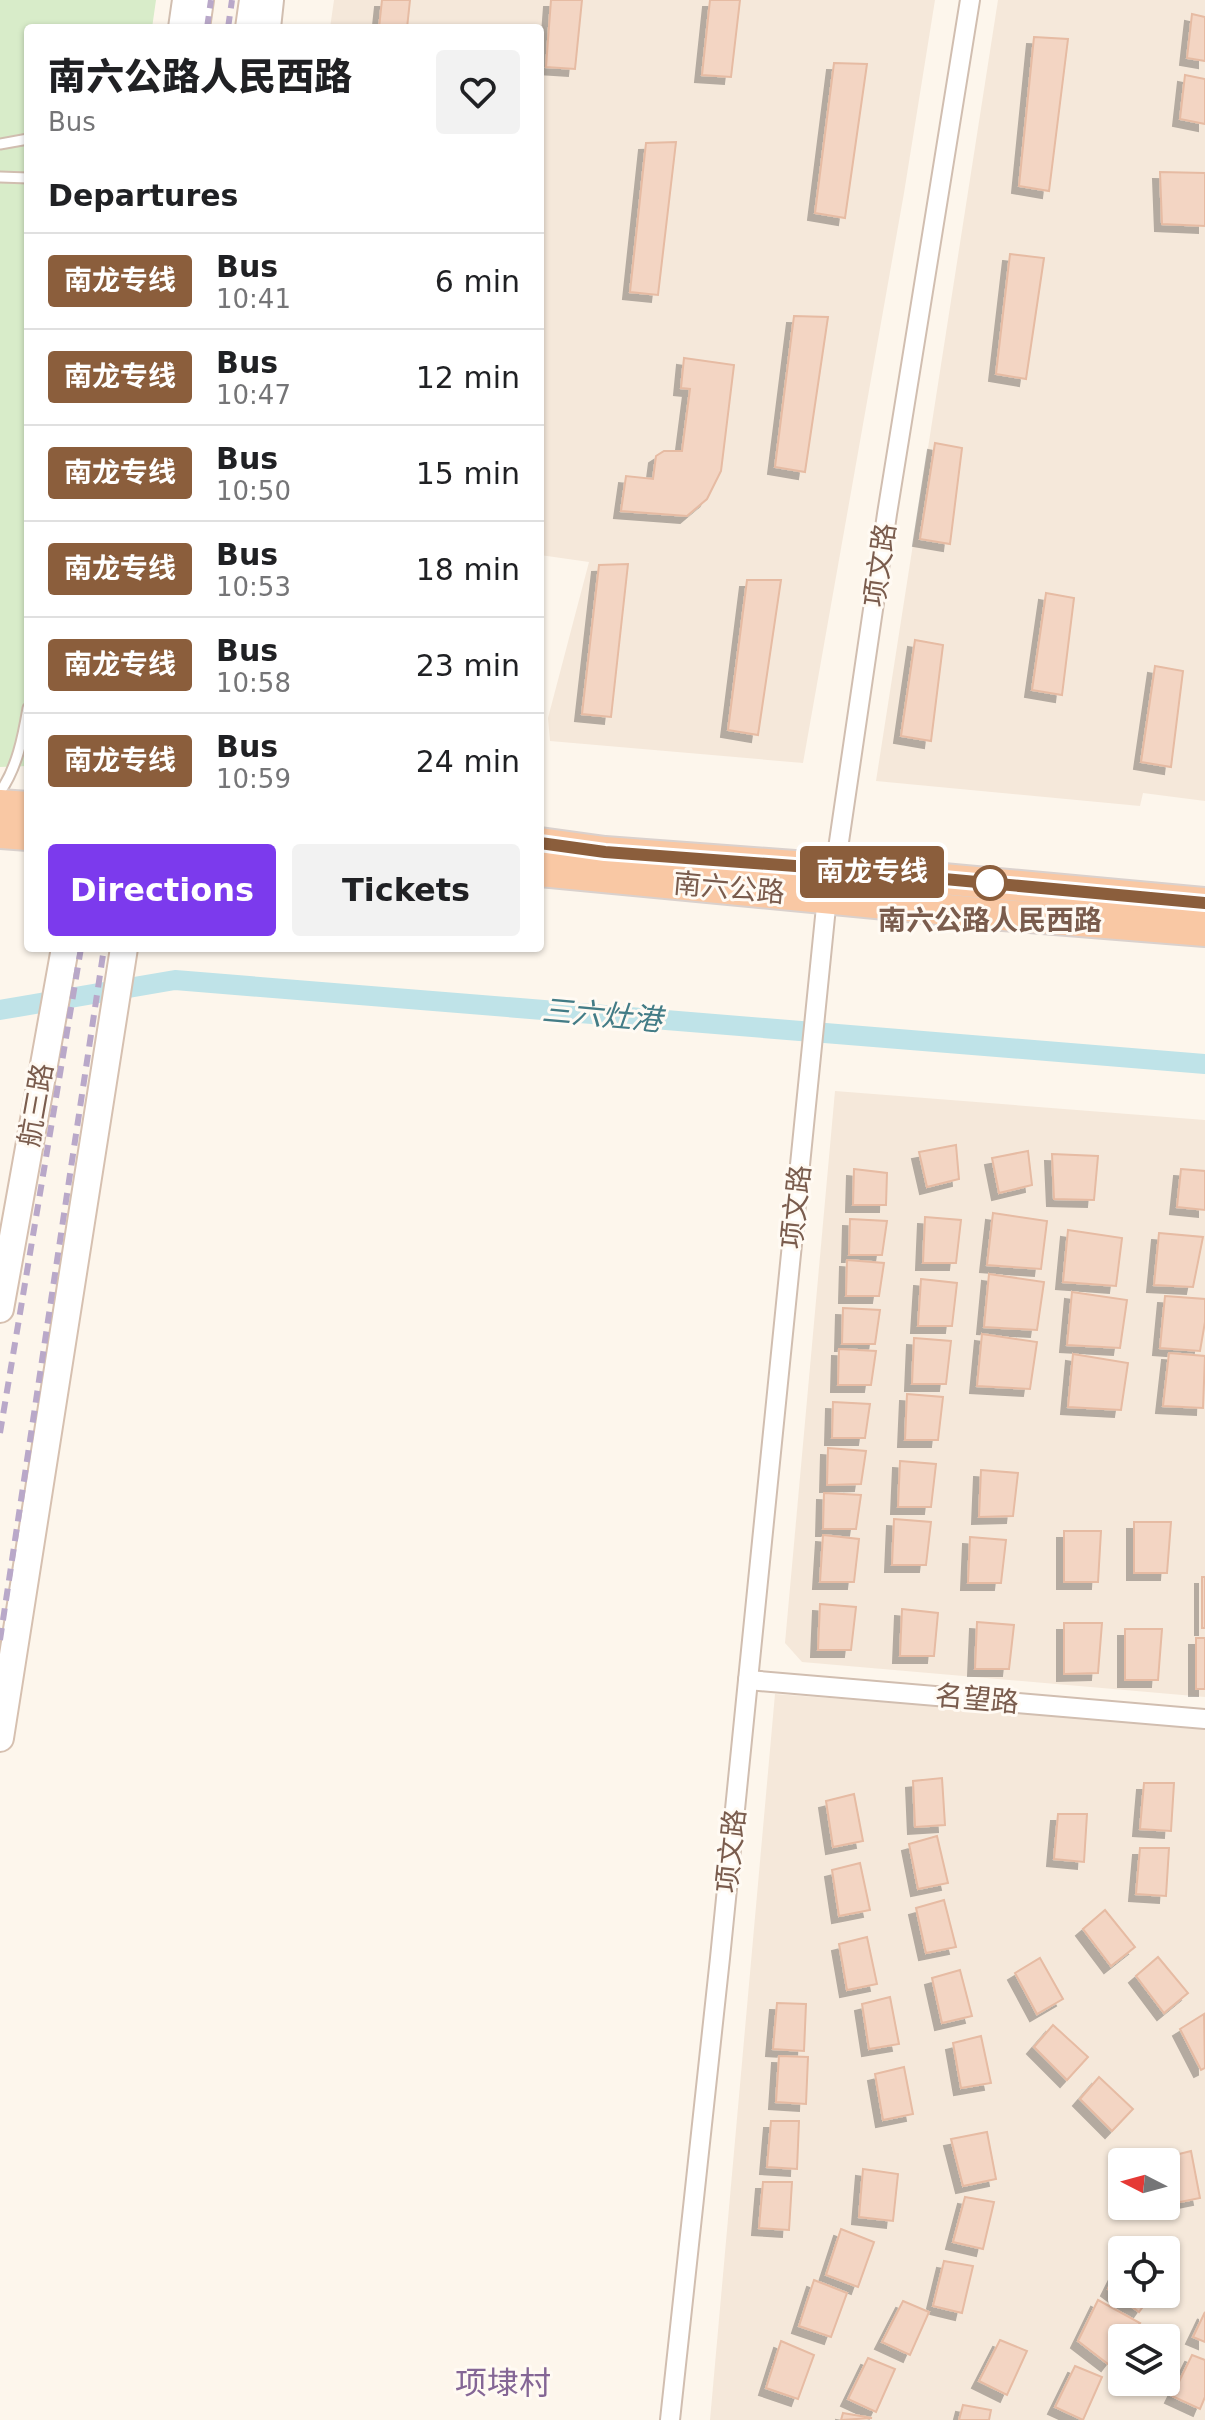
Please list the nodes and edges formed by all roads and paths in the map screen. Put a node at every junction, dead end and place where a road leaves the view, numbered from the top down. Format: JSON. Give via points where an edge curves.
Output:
{"nodes":[{"id":1,"x":185,"y":0,"type":"edge"},
{"id":2,"x":200,"y":0,"type":"edge"},
{"id":3,"x":253,"y":0,"type":"edge"},
{"id":4,"x":271,"y":0,"type":"edge"},
{"id":5,"x":970,"y":0,"type":"edge"},
{"id":6,"x":182,"y":24,"type":"edge"},
{"id":7,"x":197,"y":24,"type":"edge"},
{"id":8,"x":250,"y":24,"type":"edge"},
{"id":9,"x":268,"y":24,"type":"edge"},
{"id":10,"x":24,"y":140,"type":"edge"},
{"id":11,"x":0,"y":144,"type":"edge"},
{"id":12,"x":0,"y":177,"type":"edge"},
{"id":13,"x":24,"y":178,"type":"edge"},
{"id":14,"x":24,"y":733,"type":"edge"},
{"id":15,"x":0,"y":792,"type":"edge"},
{"id":16,"x":0,"y":805,"type":"edge"},
{"id":17,"x":24,"y":807,"type":"edge"},
{"id":18,"x":0,"y":833,"type":"edge"},
{"id":19,"x":24,"y":835,"type":"edge"},
{"id":20,"x":544,"y":844,"type":"edge"},
{"id":21,"x":544,"y":871,"type":"edge"},
{"id":22,"x":831,"y":883,"type":"junction"},
{"id":23,"x":1205,"y":903,"type":"edge"},
{"id":24,"x":1205,"y":931,"type":"edge"},
{"id":25,"x":64,"y":952,"type":"edge"},
{"id":26,"x":123,"y":952,"type":"edge"},
{"id":27,"x":0,"y":1309,"type":"edge"},
{"id":28,"x":11,"y":1606,"type":"edge"},
{"id":29,"x":748,"y":1680,"type":"junction"},
{"id":30,"x":1205,"y":1719,"type":"edge"},
{"id":31,"x":0,"y":1738,"type":"edge"},
{"id":32,"x":670,"y":2420,"type":"edge"}],
"edges":[{"from":1,"to":6,"type":"street"},
{"from":2,"to":7,"type":"main road"},
{"from":3,"to":8,"type":"main road"},
{"from":4,"to":9,"type":"street"},
{"from":5,"to":22,"type":"street","name":"项文路"},
{"from":10,"to":11,"type":"lane"},
{"from":12,"to":13,"type":"lane"},
{"from":14,"to":15,"type":"lane"},
{"from":16,"to":17,"type":"highway"},
{"from":18,"to":19,"type":"highway"},
{"from":20,"to":22,"type":"highway","name":"南六公路"},
{"from":21,"to":22,"type":"highway","name":"南六公路"},
{"from":22,"to":23,"type":"highway","name":"南六公路"},
{"from":22,"to":24,"type":"highway","name":"南六公路","via":[[990,914]]},
{"from":22,"to":29,"type":"street","name":"项文路"},
{"from":25,"to":27,"type":"main road","name":"航三路"},
{"from":26,"to":28,"type":"main road"},
{"from":28,"to":31,"type":"main road"},
{"from":29,"to":30,"type":"street","name":"名望路"},
{"from":29,"to":32,"type":"street","name":"项文路"}]}
